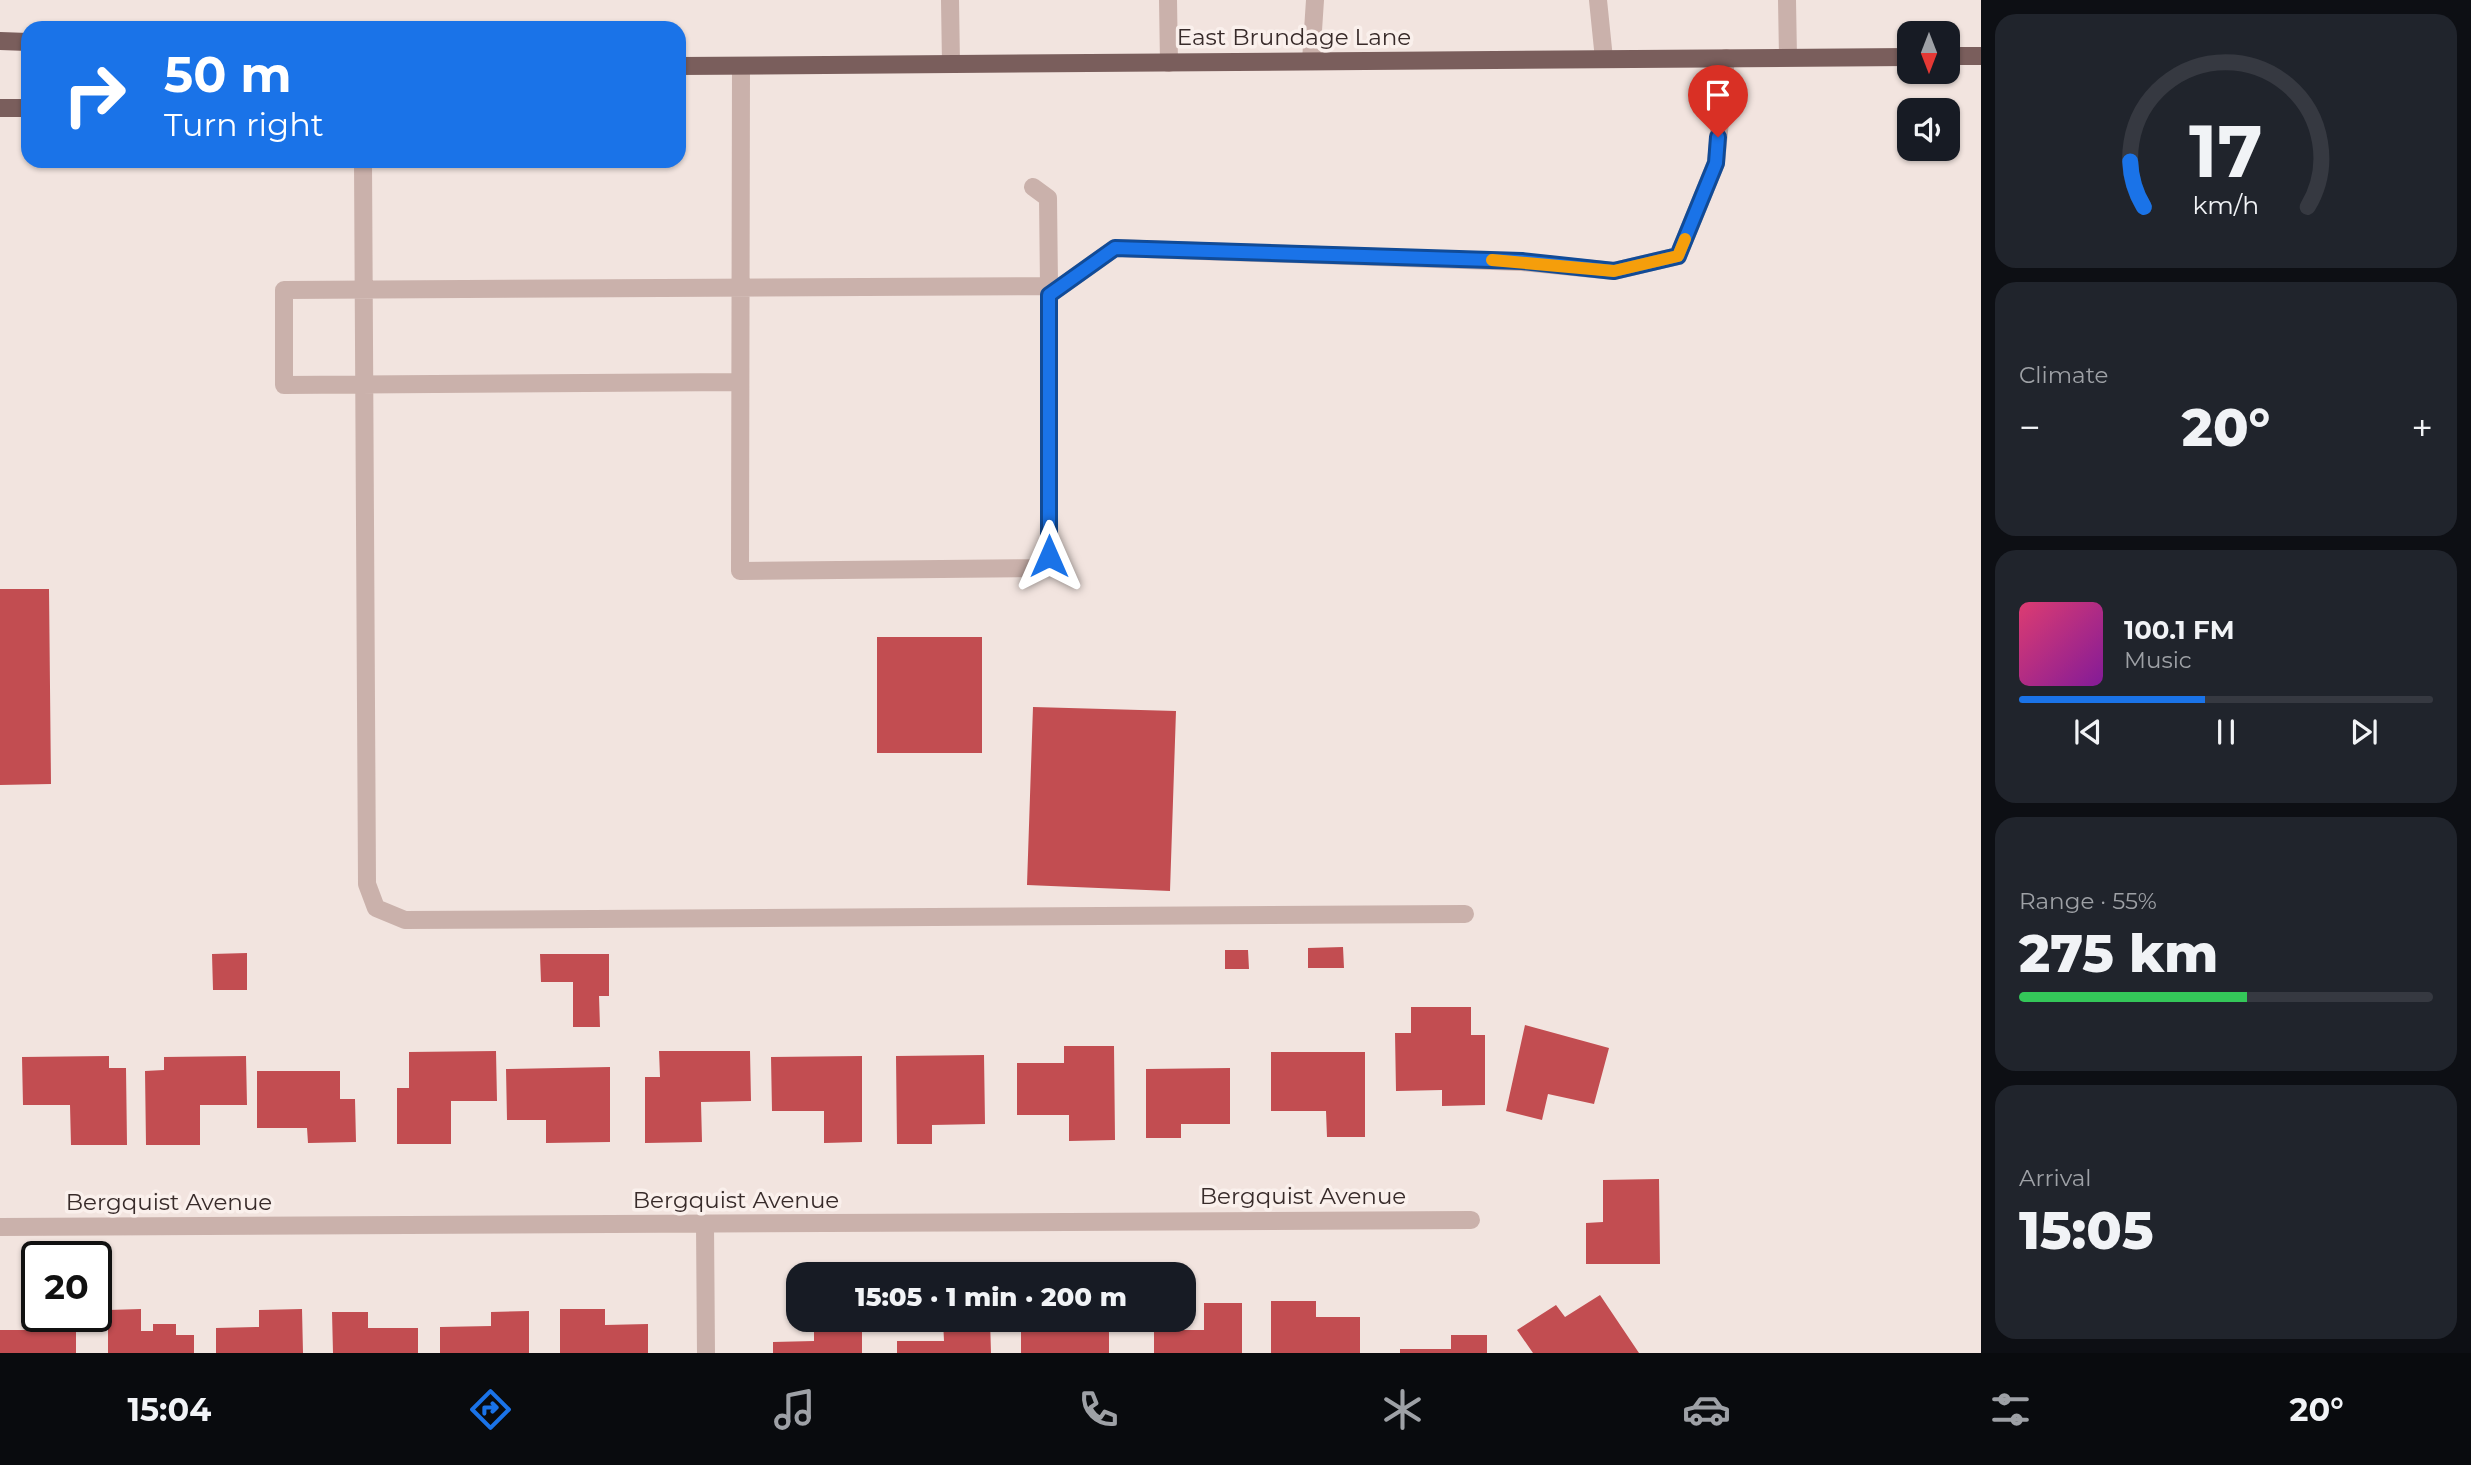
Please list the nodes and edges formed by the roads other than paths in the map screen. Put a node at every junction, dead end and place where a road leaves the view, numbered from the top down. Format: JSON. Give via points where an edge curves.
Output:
{"nodes":[{"id":1,"x":950,"y":0,"type":"edge"},
{"id":2,"x":1168,"y":0,"type":"edge"},
{"id":3,"x":1315,"y":0,"type":"edge"},
{"id":4,"x":1598,"y":0,"type":"edge"},
{"id":5,"x":1787,"y":0,"type":"edge"},
{"id":6,"x":0,"y":41,"type":"edge"},
{"id":7,"x":21,"y":42,"type":"edge"},
{"id":8,"x":1960,"y":56,"type":"edge"},
{"id":9,"x":1981,"y":56,"type":"edge"},
{"id":10,"x":1788,"y":57,"type":"junction"},
{"id":11,"x":1897,"y":57,"type":"edge"},
{"id":12,"x":1726,"y":58,"type":"junction"},
{"id":13,"x":1604,"y":59,"type":"junction"},
{"id":14,"x":1311,"y":61,"type":"junction"},
{"id":15,"x":1169,"y":62,"type":"junction"},
{"id":16,"x":951,"y":64,"type":"junction"},
{"id":17,"x":686,"y":66,"type":"edge"},
{"id":18,"x":741,"y":66,"type":"junction"},
{"id":19,"x":0,"y":108,"type":"edge"},
{"id":20,"x":21,"y":108,"type":"edge"},
{"id":21,"x":363,"y":168,"type":"edge"},
{"id":22,"x":1033,"y":187,"type":"dead end"},
{"id":23,"x":364,"y":290,"type":"junction"},
{"id":24,"x":740,"y":290,"type":"junction"},
{"id":25,"x":1049,"y":290,"type":"junction"},
{"id":26,"x":740,"y":382,"type":"junction"},
{"id":27,"x":363,"y":384,"type":"junction"},
{"id":28,"x":1465,"y":914,"type":"dead end"},
{"id":29,"x":1472,"y":1220,"type":"dead end"},
{"id":30,"x":705,"y":1225,"type":"junction"},
{"id":31,"x":0,"y":1227,"type":"edge"},
{"id":32,"x":706,"y":1353,"type":"edge"}],
"edges":[{"from":1,"to":16,"type":"street"},
{"from":2,"to":15,"type":"street"},
{"from":3,"to":14,"type":"street"},
{"from":4,"to":13,"type":"street"},
{"from":5,"to":10,"type":"street"},
{"from":6,"to":7,"type":"main road"},
{"from":8,"to":9,"type":"main road"},
{"from":10,"to":11,"type":"main road","name":"East Brundage Lane"},
{"from":10,"to":12,"type":"main road","name":"East Brundage Lane"},
{"from":12,"to":13,"type":"main road","name":"East Brundage Lane"},
{"from":12,"to":25,"type":"street","via":[[1716,163],[1678,256],[1614,271],[1522,261],[1115,248]]},
{"from":13,"to":14,"type":"main road","name":"East Brundage Lane"},
{"from":14,"to":15,"type":"main road","name":"East Brundage Lane"},
{"from":15,"to":16,"type":"main road","name":"East Brundage Lane"},
{"from":16,"to":18,"type":"main road","name":"East Brundage Lane"},
{"from":17,"to":18,"type":"main road","name":"East Brundage Lane"},
{"from":18,"to":24,"type":"street"},
{"from":19,"to":20,"type":"main road"},
{"from":21,"to":23,"type":"street"},
{"from":22,"to":25,"type":"street","via":[[1048,198]]},
{"from":23,"to":24,"type":"street"},
{"from":23,"to":27,"type":"street"},
{"from":23,"to":27,"type":"street","via":[[284,290],[284,385]]},
{"from":24,"to":25,"type":"street"},
{"from":24,"to":26,"type":"street"},
{"from":25,"to":26,"type":"street","via":[[1049,556],[1033,568],[740,571]]},
{"from":26,"to":27,"type":"street"},
{"from":27,"to":28,"type":"street","via":[[367,884],[376,908],[405,920]]},
{"from":29,"to":30,"type":"street","name":"Bergquist Avenue"},
{"from":30,"to":31,"type":"street","name":"Bergquist Avenue"},
{"from":30,"to":32,"type":"street"}]}
